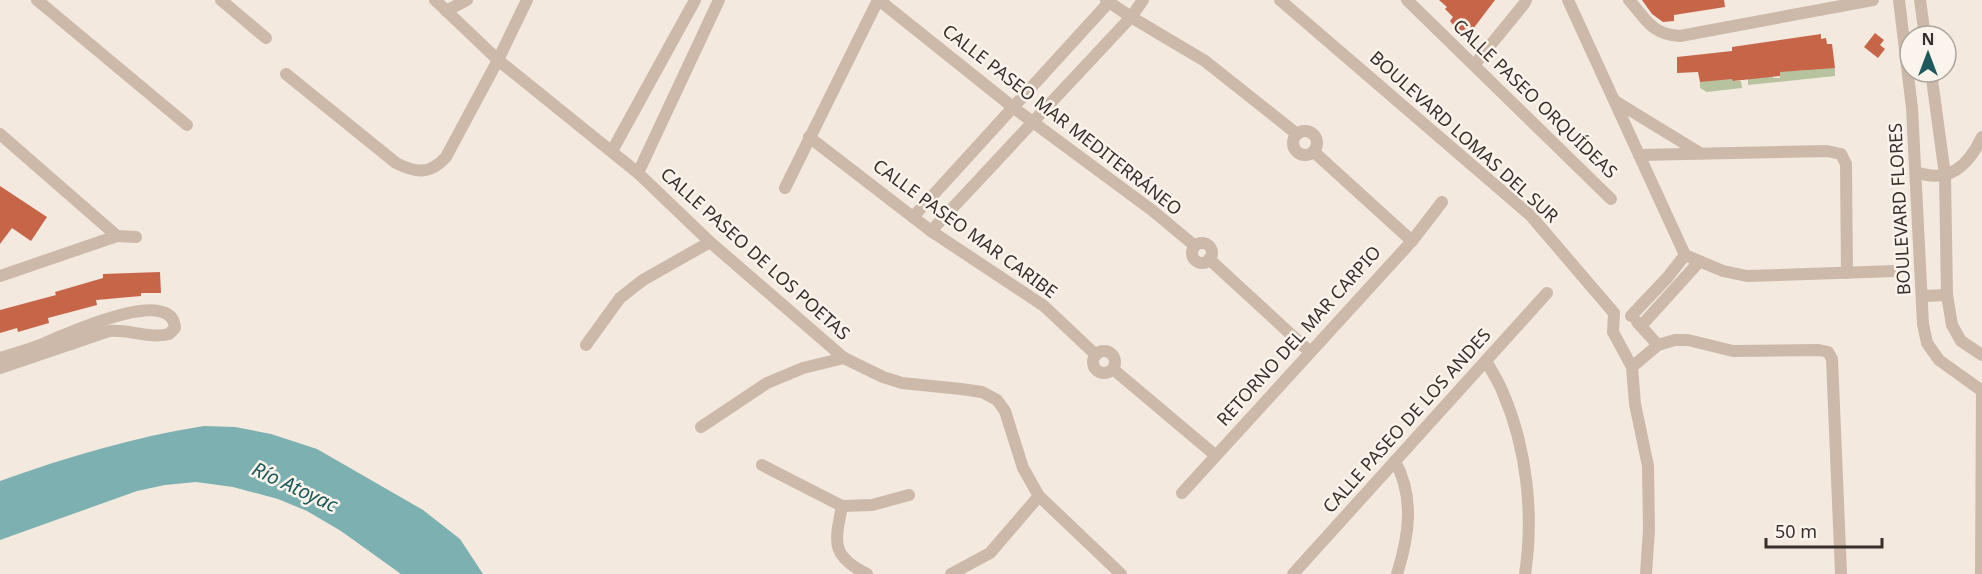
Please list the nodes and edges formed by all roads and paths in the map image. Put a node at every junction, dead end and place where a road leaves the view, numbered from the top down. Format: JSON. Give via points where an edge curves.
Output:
{"nodes":[{"id":1,"x":37,"y":0,"type":"edge"},
{"id":2,"x":221,"y":0,"type":"edge"},
{"id":3,"x":435,"y":0,"type":"edge"},
{"id":4,"x":467,"y":0,"type":"edge"},
{"id":5,"x":527,"y":0,"type":"edge"},
{"id":6,"x":695,"y":0,"type":"edge"},
{"id":7,"x":878,"y":0,"type":"edge"},
{"id":8,"x":1143,"y":0,"type":"edge"},
{"id":9,"x":1280,"y":0,"type":"edge"},
{"id":10,"x":1407,"y":0,"type":"edge"},
{"id":11,"x":1526,"y":0,"type":"edge"},
{"id":12,"x":1568,"y":0,"type":"edge"},
{"id":13,"x":1629,"y":0,"type":"edge"},
{"id":14,"x":1873,"y":0,"type":"edge"},
{"id":15,"x":1899,"y":0,"type":"edge"},
{"id":16,"x":1920,"y":0,"type":"edge"},
{"id":17,"x":716,"y":1,"type":"edge"},
{"id":18,"x":1109,"y":1,"type":"edge"},
{"id":19,"x":446,"y":11,"type":"junction"},
{"id":20,"x":1131,"y":17,"type":"junction"},
{"id":21,"x":1923,"y":24,"type":"edge"},
{"id":22,"x":266,"y":38,"type":"dead end"},
{"id":23,"x":498,"y":60,"type":"junction"},
{"id":24,"x":1475,"y":64,"type":"junction"},
{"id":25,"x":286,"y":74,"type":"dead end"},
{"id":26,"x":1933,"y":84,"type":"edge"},
{"id":27,"x":1614,"y":100,"type":"junction"},
{"id":28,"x":1014,"y":108,"type":"junction"},
{"id":29,"x":1034,"y":121,"type":"junction"},
{"id":30,"x":187,"y":125,"type":"dead end"},
{"id":31,"x":0,"y":134,"type":"edge"},
{"id":32,"x":809,"y":137,"type":"junction"},
{"id":33,"x":1982,"y":137,"type":"edge"},
{"id":34,"x":612,"y":151,"type":"junction"},
{"id":35,"x":1700,"y":154,"type":"junction"},
{"id":36,"x":1639,"y":155,"type":"junction"},
{"id":37,"x":1916,"y":172,"type":"junction"},
{"id":38,"x":639,"y":173,"type":"junction"},
{"id":39,"x":1945,"y":175,"type":"junction"},
{"id":40,"x":785,"y":188,"type":"dead end"},
{"id":41,"x":1611,"y":199,"type":"dead end"},
{"id":42,"x":1442,"y":202,"type":"dead end"},
{"id":43,"x":913,"y":217,"type":"junction"},
{"id":44,"x":931,"y":231,"type":"junction"},
{"id":45,"x":117,"y":236,"type":"junction"},
{"id":46,"x":136,"y":237,"type":"dead end"},
{"id":47,"x":1412,"y":240,"type":"junction"},
{"id":48,"x":710,"y":242,"type":"junction"},
{"id":49,"x":1685,"y":255,"type":"junction"},
{"id":50,"x":1698,"y":262,"type":"junction"},
{"id":51,"x":1895,"y":271,"type":"dead end"},
{"id":52,"x":1847,"y":273,"type":"junction"},
{"id":53,"x":0,"y":276,"type":"edge"},
{"id":54,"x":1547,"y":293,"type":"dead end"},
{"id":55,"x":1947,"y":295,"type":"junction"},
{"id":56,"x":1923,"y":296,"type":"junction"},
{"id":57,"x":1614,"y":313,"type":"junction"},
{"id":58,"x":1631,"y":316,"type":"junction"},
{"id":59,"x":1641,"y":326,"type":"junction"},
{"id":60,"x":586,"y":345,"type":"dead end"},
{"id":61,"x":1658,"y":345,"type":"junction"},
{"id":62,"x":1310,"y":351,"type":"junction"},
{"id":63,"x":1982,"y":355,"type":"edge"},
{"id":64,"x":0,"y":358,"type":"edge"},
{"id":65,"x":844,"y":358,"type":"junction"},
{"id":66,"x":1486,"y":360,"type":"junction"},
{"id":67,"x":1632,"y":367,"type":"junction"},
{"id":68,"x":0,"y":368,"type":"edge"},
{"id":69,"x":1982,"y":390,"type":"edge"},
{"id":70,"x":701,"y":427,"type":"dead end"},
{"id":71,"x":1215,"y":456,"type":"junction"},
{"id":72,"x":1395,"y":461,"type":"junction"},
{"id":73,"x":762,"y":465,"type":"dead end"},
{"id":74,"x":1182,"y":493,"type":"dead end"},
{"id":75,"x":909,"y":495,"type":"dead end"},
{"id":76,"x":1039,"y":496,"type":"junction"},
{"id":77,"x":843,"y":506,"type":"junction"},
{"id":78,"x":867,"y":574,"type":"edge"},
{"id":79,"x":951,"y":574,"type":"edge"},
{"id":80,"x":1121,"y":574,"type":"edge"},
{"id":81,"x":1293,"y":574,"type":"edge"},
{"id":82,"x":1397,"y":574,"type":"edge"},
{"id":83,"x":1525,"y":574,"type":"edge"},
{"id":84,"x":1646,"y":574,"type":"edge"},
{"id":85,"x":1841,"y":574,"type":"edge"},
{"id":86,"x":1981,"y":574,"type":"edge"}],
"edges":[{"from":1,"to":30,"type":"street"},
{"from":2,"to":22,"type":"street"},
{"from":3,"to":19,"type":"street","name":"CALLE PASEO DE LOS POETAS"},
{"from":4,"to":19,"type":"street"},
{"from":5,"to":23,"type":"street"},
{"from":6,"to":34,"type":"street"},
{"from":7,"to":28,"type":"street","name":"CALLE PASEO MAR MEDITERRÁNEO"},
{"from":7,"to":32,"type":"street"},
{"from":8,"to":20,"type":"street"},
{"from":9,"to":57,"type":"street","name":"BOULEVARD LOMAS DEL SUR","via":[[1531,216]]},
{"from":10,"to":24,"type":"street","name":"CALLE PASEO ORQUÍDEAS"},
{"from":11,"to":24,"type":"street"},
{"from":12,"to":27,"type":"street"},
{"from":13,"to":14,"type":"street","via":[[1655,30],[1680,36]]},
{"from":15,"to":37,"type":"street","name":"BOULEVARD FLORES"},
{"from":16,"to":21,"type":"street"},
{"from":17,"to":38,"type":"street"},
{"from":18,"to":20,"type":"street"},
{"from":18,"to":28,"type":"street"},
{"from":19,"to":23,"type":"street","name":"CALLE PASEO DE LOS POETAS"},
{"from":20,"to":29,"type":"street"},
{"from":20,"to":47,"type":"street","via":[[1205,61],[1297,134],[1311,132],[1316,138],[1314,152]]},
{"from":23,"to":25,"type":"street","via":[[446,157],[428,171],[411,170],[396,163]]},
{"from":23,"to":34,"type":"street","name":"CALLE PASEO DE LOS POETAS"},
{"from":24,"to":41,"type":"street","name":"CALLE PASEO ORQUÍDEAS"},
{"from":26,"to":39,"type":"street"},
{"from":27,"to":35,"type":"street"},
{"from":27,"to":36,"type":"street"},
{"from":28,"to":29,"type":"street","name":"CALLE PASEO MAR MEDITERRÁNEO"},
{"from":28,"to":43,"type":"street"},
{"from":29,"to":44,"type":"street"},
{"from":29,"to":62,"type":"street","name":"CALLE PASEO MAR MEDITERRÁNEO","via":[[1195,246],[1209,246],[1209,259]]},
{"from":31,"to":45,"type":"street"},
{"from":32,"to":40,"type":"street"},
{"from":32,"to":43,"type":"street","name":"CALLE PASEO MAR CARIBE"},
{"from":33,"to":39,"type":"street","via":[[1974,154]]},
{"from":34,"to":38,"type":"street","name":"CALLE PASEO DE LOS POETAS"},
{"from":35,"to":36,"type":"street"},
{"from":35,"to":52,"type":"street","via":[[1841,154],[1846,164]]},
{"from":36,"to":49,"type":"street"},
{"from":37,"to":39,"type":"street","via":[[1930,177]]},
{"from":37,"to":56,"type":"street","name":"BOULEVARD FLORES"},
{"from":38,"to":48,"type":"street","name":"CALLE PASEO DE LOS POETAS"},
{"from":39,"to":55,"type":"street"},
{"from":42,"to":47,"type":"street","name":"RETORNO DEL MAR CARPIO"},
{"from":43,"to":44,"type":"street","name":"CALLE PASEO MAR CARIBE"},
{"from":44,"to":71,"type":"street","name":"CALLE PASEO MAR CARIBE","via":[[1044,306],[1096,355],[1103,351],[1112,353],[1116,361],[1113,369]]},
{"from":45,"to":46,"type":"street"},
{"from":45,"to":53,"type":"street"},
{"from":47,"to":62,"type":"street","name":"RETORNO DEL MAR CARPIO"},
{"from":48,"to":60,"type":"street","via":[[643,280],[620,298]]},
{"from":48,"to":65,"type":"street","name":"CALLE PASEO DE LOS POETAS"},
{"from":49,"to":50,"type":"street"},
{"from":49,"to":58,"type":"street"},
{"from":50,"to":52,"type":"street","via":[[1747,276]]},
{"from":50,"to":59,"type":"street"},
{"from":51,"to":52,"type":"street"},
{"from":54,"to":66,"type":"street","name":"CALLE PASEO DE LOS ANDES"},
{"from":55,"to":56,"type":"street"},
{"from":55,"to":63,"type":"street","via":[[1952,325],[1961,341]]},
{"from":56,"to":69,"type":"street","name":"BOULEVARD FLORES","via":[[1927,343],[1939,360]]},
{"from":57,"to":58,"type":"street"},
{"from":57,"to":67,"type":"street","via":[[1613,332]]},
{"from":58,"to":59,"type":"street"},
{"from":59,"to":61,"type":"street"},
{"from":61,"to":67,"type":"street"},
{"from":61,"to":85,"type":"street","via":[[1688,340],[1734,351],[1828,352],[1832,359]]},
{"from":62,"to":71,"type":"street","name":"RETORNO DEL MAR CARPIO"},
{"from":64,"to":68,"type":"street","via":[[124,314],[160,312],[169,314],[175,322],[169,334],[109,331]]},
{"from":65,"to":70,"type":"street","via":[[803,368],[767,383]]},
{"from":65,"to":76,"type":"street","name":"CALLE PASEO DE LOS POETAS","via":[[902,384],[971,390],[997,400],[1005,411],[1023,468]]},
{"from":66,"to":72,"type":"street","name":"CALLE PASEO DE LOS ANDES"},
{"from":66,"to":83,"type":"street","via":[[1503,393],[1525,474]]},
{"from":67,"to":84,"type":"street","via":[[1648,466]]},
{"from":69,"to":86,"type":"street"},
{"from":71,"to":74,"type":"street","name":"RETORNO DEL MAR CARPIO"},
{"from":72,"to":81,"type":"street","name":"CALLE PASEO DE LOS ANDES"},
{"from":72,"to":82,"type":"street","via":[[1407,491],[1410,514]]},
{"from":73,"to":77,"type":"street"},
{"from":75,"to":77,"type":"street","via":[[872,505]]},
{"from":76,"to":79,"type":"street","via":[[990,553]]},
{"from":76,"to":80,"type":"street","name":"CALLE PASEO DE LOS POETAS"},
{"from":77,"to":78,"type":"street","via":[[837,549],[849,566]]}]}
